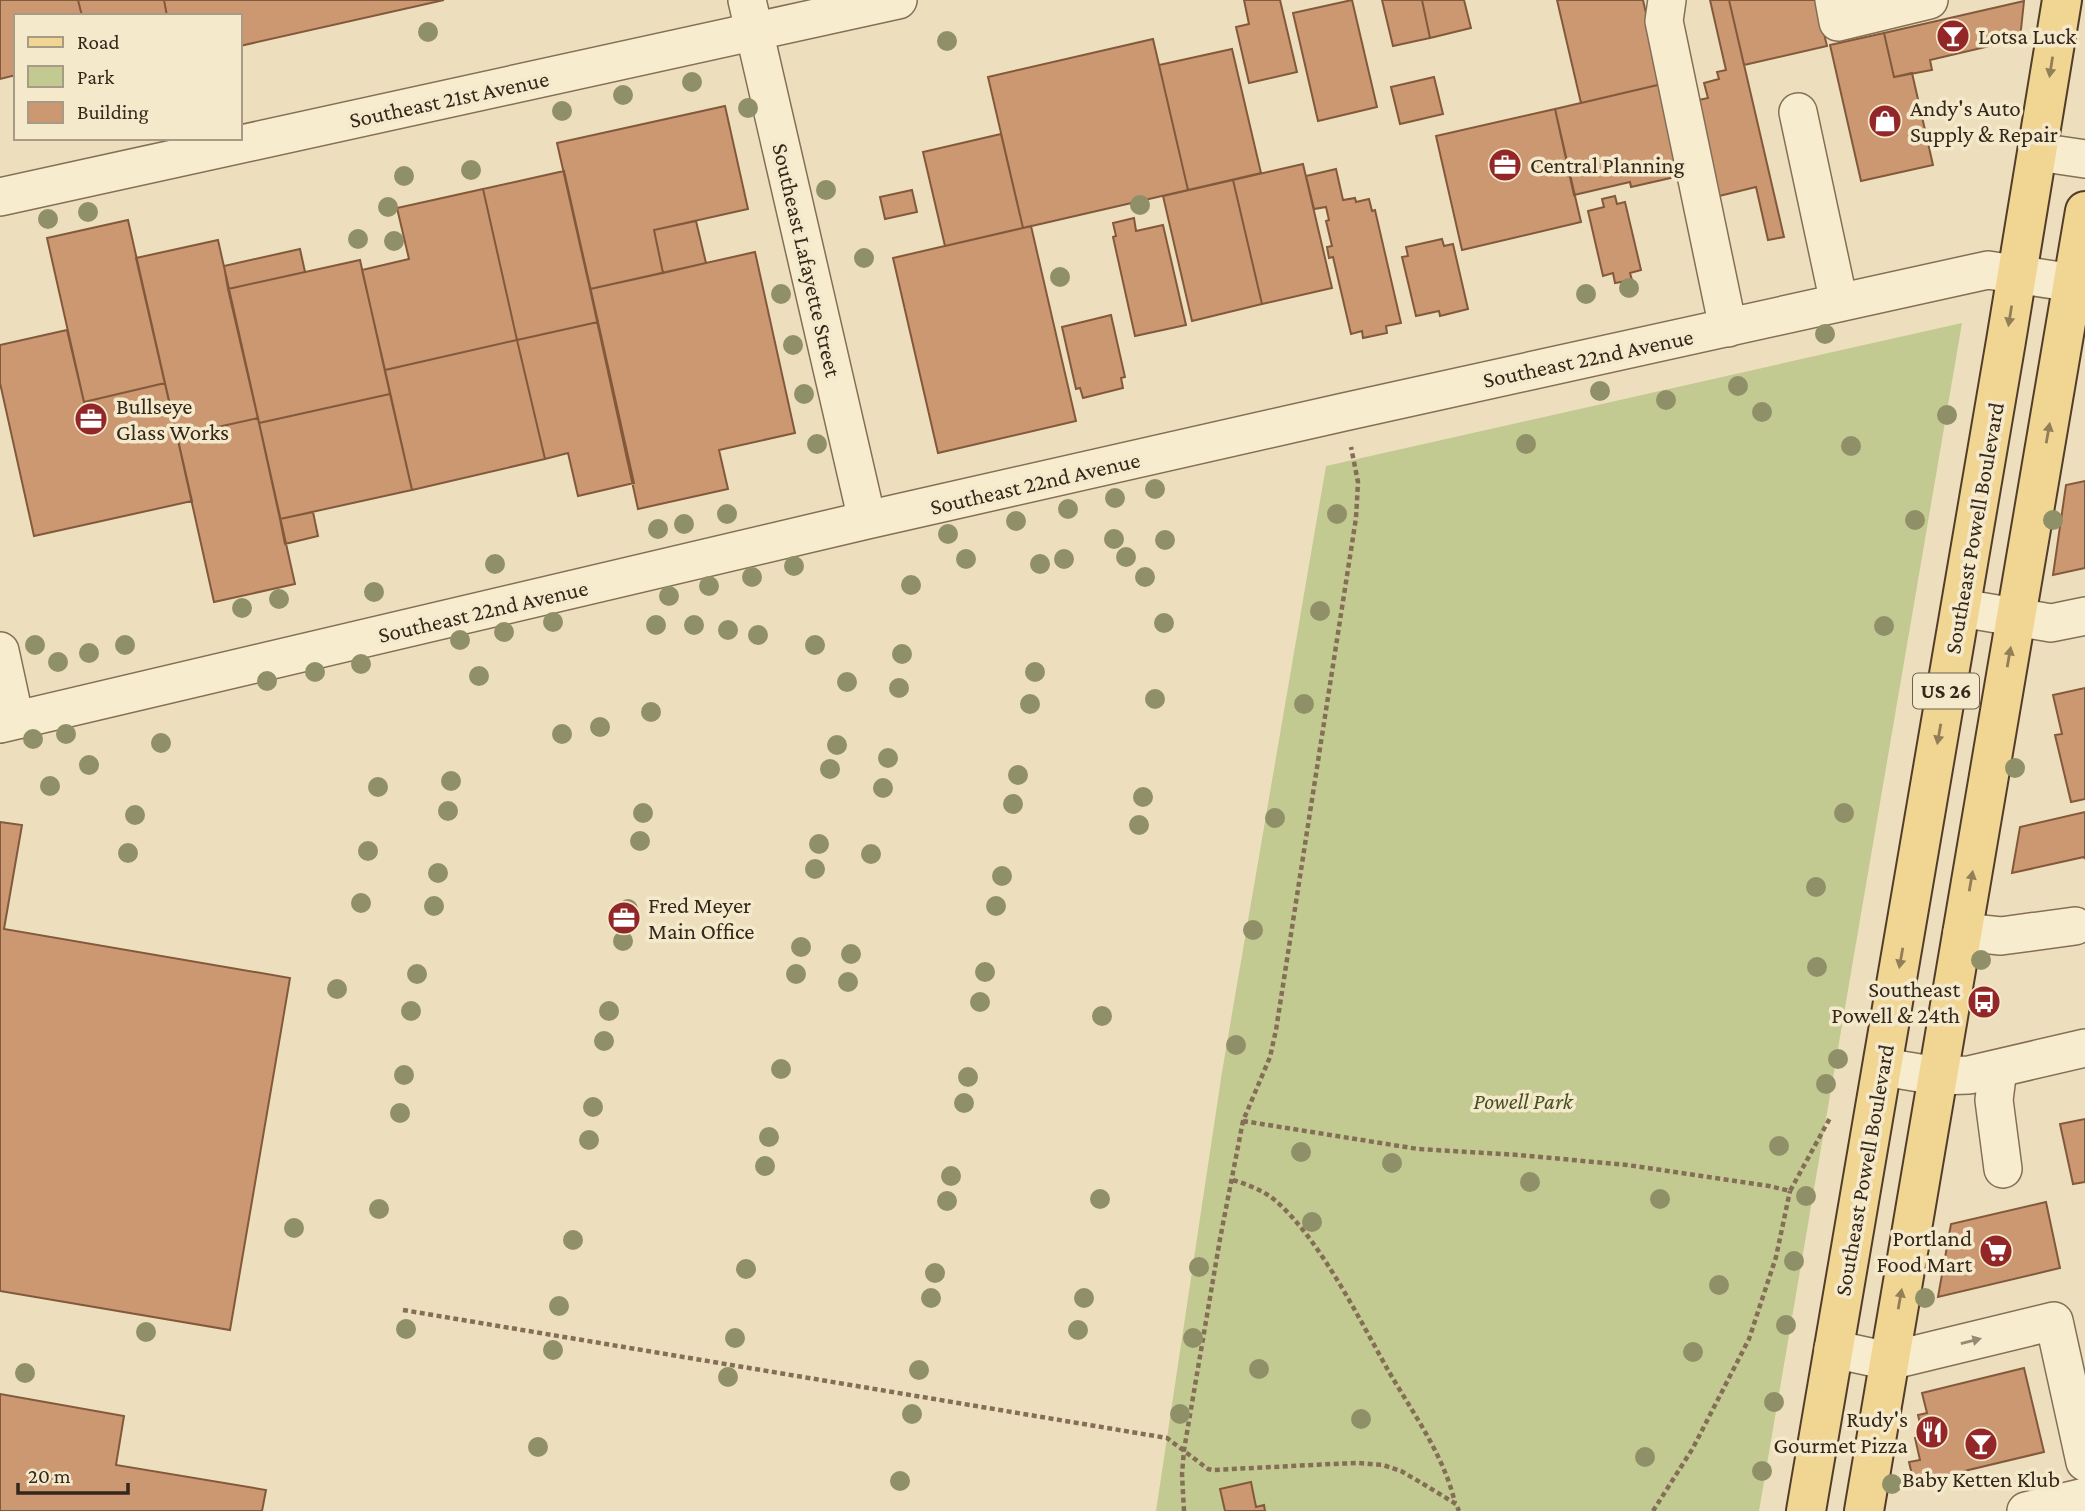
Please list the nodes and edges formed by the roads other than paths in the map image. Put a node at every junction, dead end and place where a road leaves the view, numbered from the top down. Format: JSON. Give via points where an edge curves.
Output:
{"nodes":[{"id":1,"x":898,"y":0,"type":"edge"},
{"id":2,"x":1667,"y":0,"type":"edge"},
{"id":3,"x":1833,"y":0,"type":"edge"},
{"id":4,"x":1929,"y":0,"type":"edge"},
{"id":5,"x":2062,"y":0,"type":"edge"},
{"id":6,"x":751,"y":16,"type":"edge"},
{"id":7,"x":1798,"y":112,"type":"dead end"},
{"id":8,"x":242,"y":139,"type":"edge"},
{"id":9,"x":237,"y":140,"type":"edge"},
{"id":10,"x":2038,"y":152,"type":"junction"},
{"id":11,"x":2085,"y":159,"type":"edge"},
{"id":12,"x":0,"y":197,"type":"edge"},
{"id":13,"x":2085,"y":211,"type":"edge"},
{"id":14,"x":2017,"y":274,"type":"junction"},
{"id":15,"x":2074,"y":283,"type":"junction"},
{"id":16,"x":1839,"y":303,"type":"junction"},
{"id":17,"x":1728,"y":328,"type":"junction"},
{"id":18,"x":867,"y":520,"type":"junction"},
{"id":19,"x":1961,"y":608,"type":"junction"},
{"id":20,"x":2085,"y":616,"type":"edge"},
{"id":21,"x":2016,"y":618,"type":"junction"},
{"id":22,"x":0,"y":651,"type":"edge"},
{"id":23,"x":8,"y":722,"type":"edge"},
{"id":24,"x":2075,"y":926,"type":"dead end"},
{"id":25,"x":1962,"y":932,"type":"junction"},
{"id":26,"x":2085,"y":1048,"type":"edge"},
{"id":27,"x":1882,"y":1067,"type":"junction"},
{"id":28,"x":1998,"y":1069,"type":"junction"},
{"id":29,"x":1938,"y":1076,"type":"junction"},
{"id":30,"x":2003,"y":1169,"type":"dead end"},
{"id":31,"x":1833,"y":1349,"type":"junction"},
{"id":32,"x":1889,"y":1361,"type":"junction"},
{"id":33,"x":2085,"y":1462,"type":"edge"},
{"id":34,"x":2085,"y":1497,"type":"edge"},
{"id":35,"x":1806,"y":1511,"type":"edge"},
{"id":36,"x":1864,"y":1511,"type":"edge"},
{"id":37,"x":2026,"y":1511,"type":"edge"}],
"edges":[{"from":1,"to":6,"type":"street","name":"Southeast 21st Avenue"},
{"from":2,"to":17,"type":"street","via":[[1664,21]]},
{"from":3,"to":4,"type":"street","via":[[1838,22]]},
{"from":5,"to":10,"type":"main road","name":"Southeast Powell Boulevard","number":"US 26","one_way":true},
{"from":6,"to":8,"type":"street","name":"Southeast 21st Avenue"},
{"from":6,"to":18,"type":"street","name":"Southeast Lafayette Street"},
{"from":7,"to":16,"type":"street"},
{"from":9,"to":12,"type":"street","name":"Southeast 21st Avenue"},
{"from":10,"to":11,"type":"street"},
{"from":10,"to":14,"type":"main road","name":"Southeast Powell Boulevard","number":"US 26"},
{"from":13,"to":15,"type":"main road","number":"US 26"},
{"from":14,"to":15,"type":"street","name":"Southeast 22nd Avenue"},
{"from":14,"to":16,"type":"street","name":"Southeast 22nd Avenue","via":[[1988,270]]},
{"from":14,"to":19,"type":"main road","name":"Southeast Powell Boulevard","number":"US 26","one_way":true},
{"from":21,"to":15,"type":"main road","number":"US 26","one_way":true},
{"from":16,"to":17,"type":"street","name":"Southeast 22nd Avenue"},
{"from":17,"to":18,"type":"street","name":"Southeast 22nd Avenue"},
{"from":18,"to":23,"type":"street","name":"Southeast 22nd Avenue"},
{"from":19,"to":21,"type":"street"},
{"from":19,"to":27,"type":"main road","name":"Southeast Powell Boulevard","number":"US 26","one_way":true},
{"from":20,"to":21,"type":"street","via":[[2051,623]]},
{"from":25,"to":21,"type":"main road","number":"US 26","one_way":true},
{"from":22,"to":23,"type":"street"},
{"from":24,"to":25,"type":"street","via":[[2001,936]]},
{"from":25,"to":29,"type":"main road","number":"US 26"},
{"from":26,"to":28,"type":"street"},
{"from":27,"to":29,"type":"street"},
{"from":27,"to":31,"type":"main road","name":"Southeast Powell Boulevard","number":"US 26"},
{"from":28,"to":29,"type":"street"},
{"from":28,"to":30,"type":"street","via":[[1994,1100]]},
{"from":32,"to":29,"type":"main road","number":"US 26","one_way":true},
{"from":31,"to":32,"type":"street"},
{"from":31,"to":35,"type":"main road","name":"Southeast Powell Boulevard","number":"US 26"},
{"from":32,"to":33,"type":"street","one_way":true,"via":[[2054,1321]]},
{"from":32,"to":36,"type":"main road","number":"US 26"},
{"from":34,"to":37,"type":"street"}]}
